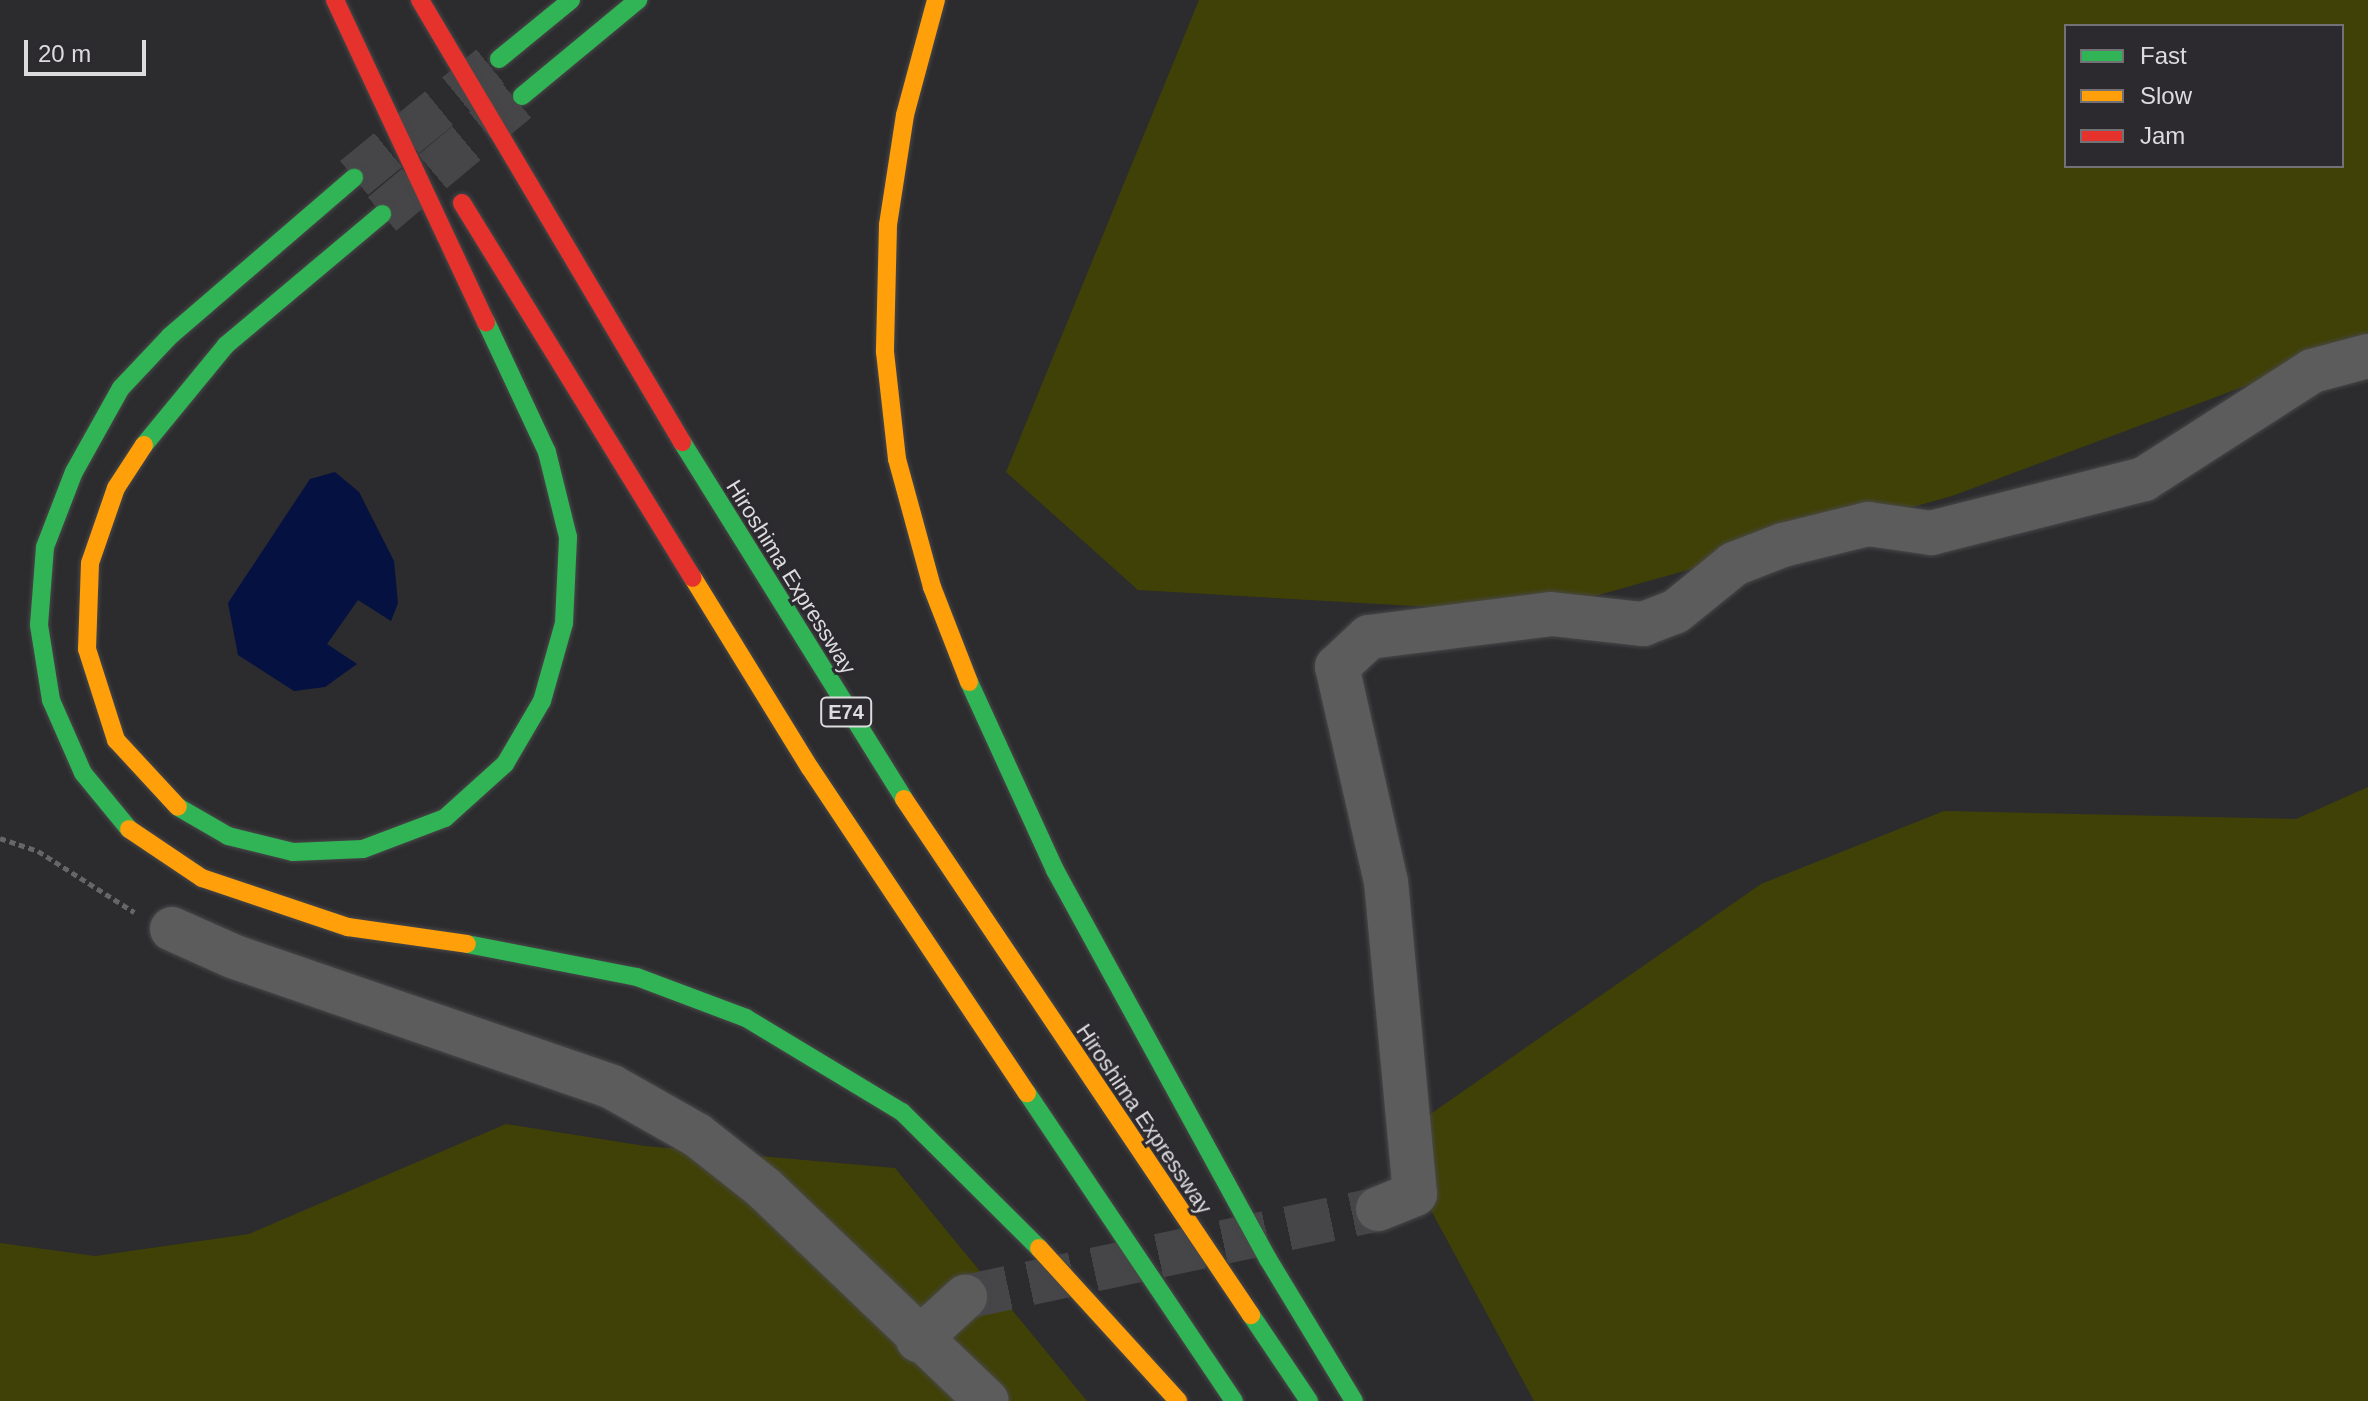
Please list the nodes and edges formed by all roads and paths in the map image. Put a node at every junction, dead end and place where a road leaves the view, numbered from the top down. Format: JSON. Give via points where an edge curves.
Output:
{"nodes":[{"id":1,"x":335,"y":0,"type":"edge"},
{"id":2,"x":348,"y":0,"type":"edge"},
{"id":3,"x":420,"y":0,"type":"edge"},
{"id":4,"x":571,"y":0,"type":"edge"},
{"id":5,"x":638,"y":0,"type":"edge"},
{"id":6,"x":936,"y":0,"type":"edge"},
{"id":7,"x":499,"y":59,"type":"tunnel mouth"},
{"id":8,"x":522,"y":96,"type":"tunnel mouth"},
{"id":9,"x":415,"y":120,"type":"dead end"},
{"id":10,"x":354,"y":178,"type":"tunnel mouth"},
{"id":11,"x":452,"y":186,"type":"dead end"},
{"id":12,"x":382,"y":214,"type":"tunnel mouth"},
{"id":13,"x":2368,"y":356,"type":"edge"},
{"id":14,"x":0,"y":838,"type":"edge"},
{"id":15,"x":172,"y":929,"type":"joint"},
{"id":16,"x":1378,"y":1209,"type":"tunnel mouth"},
{"id":17,"x":965,"y":1297,"type":"tunnel mouth"},
{"id":18,"x":918,"y":1340,"type":"junction"},
{"id":19,"x":987,"y":1401,"type":"edge"},
{"id":20,"x":1178,"y":1401,"type":"edge"},
{"id":21,"x":1234,"y":1401,"type":"edge"},
{"id":22,"x":1309,"y":1401,"type":"edge"},
{"id":23,"x":1354,"y":1401,"type":"edge"}],
"edges":[{"from":1,"to":12,"type":"highway","via":[[547,452],[568,537],[564,623],[542,701],[512,752],[445,818],[363,849],[293,852],[228,836],[173,804],[116,740],[87,649],[90,563],[116,488],[160,419],[226,345]]},
{"from":2,"to":9,"type":"highway"},
{"from":3,"to":22,"type":"highway","name":"Hiroshima Expressway","number":"E74","via":[[547,221],[860,734]]},
{"from":4,"to":7,"type":"highway"},
{"from":5,"to":8,"type":"highway"},
{"from":6,"to":23,"type":"highway","via":[[905,115],[888,225],[885,352],[897,459],[932,587],[983,718],[1055,870],[1268,1259]]},
{"from":10,"to":20,"type":"highway","via":[[170,336],[121,388],[74,472],[45,547],[39,625],[51,700],[83,773],[131,831],[202,878],[348,927],[520,952],[637,977],[746,1018],[826,1061],[902,1112],[978,1181]]},
{"from":11,"to":21,"type":"highway","number":"E74","via":[[661,535],[801,755]]},
{"from":13,"to":16,"type":"street","via":[[2312,371],[2144,479],[1931,533],[1868,524],[1783,545],[1734,564],[1675,612],[1643,624],[1551,614],[1369,637],[1337,667],[1386,882],[1415,1194]]},
{"from":14,"to":15,"type":"path","via":[[38,851],[127,909]]},
{"from":15,"to":18,"type":"street","via":[[235,957],[612,1087],[697,1135],[764,1188]]},
{"from":17,"to":18,"type":"street"},
{"from":18,"to":19,"type":"street"}]}
